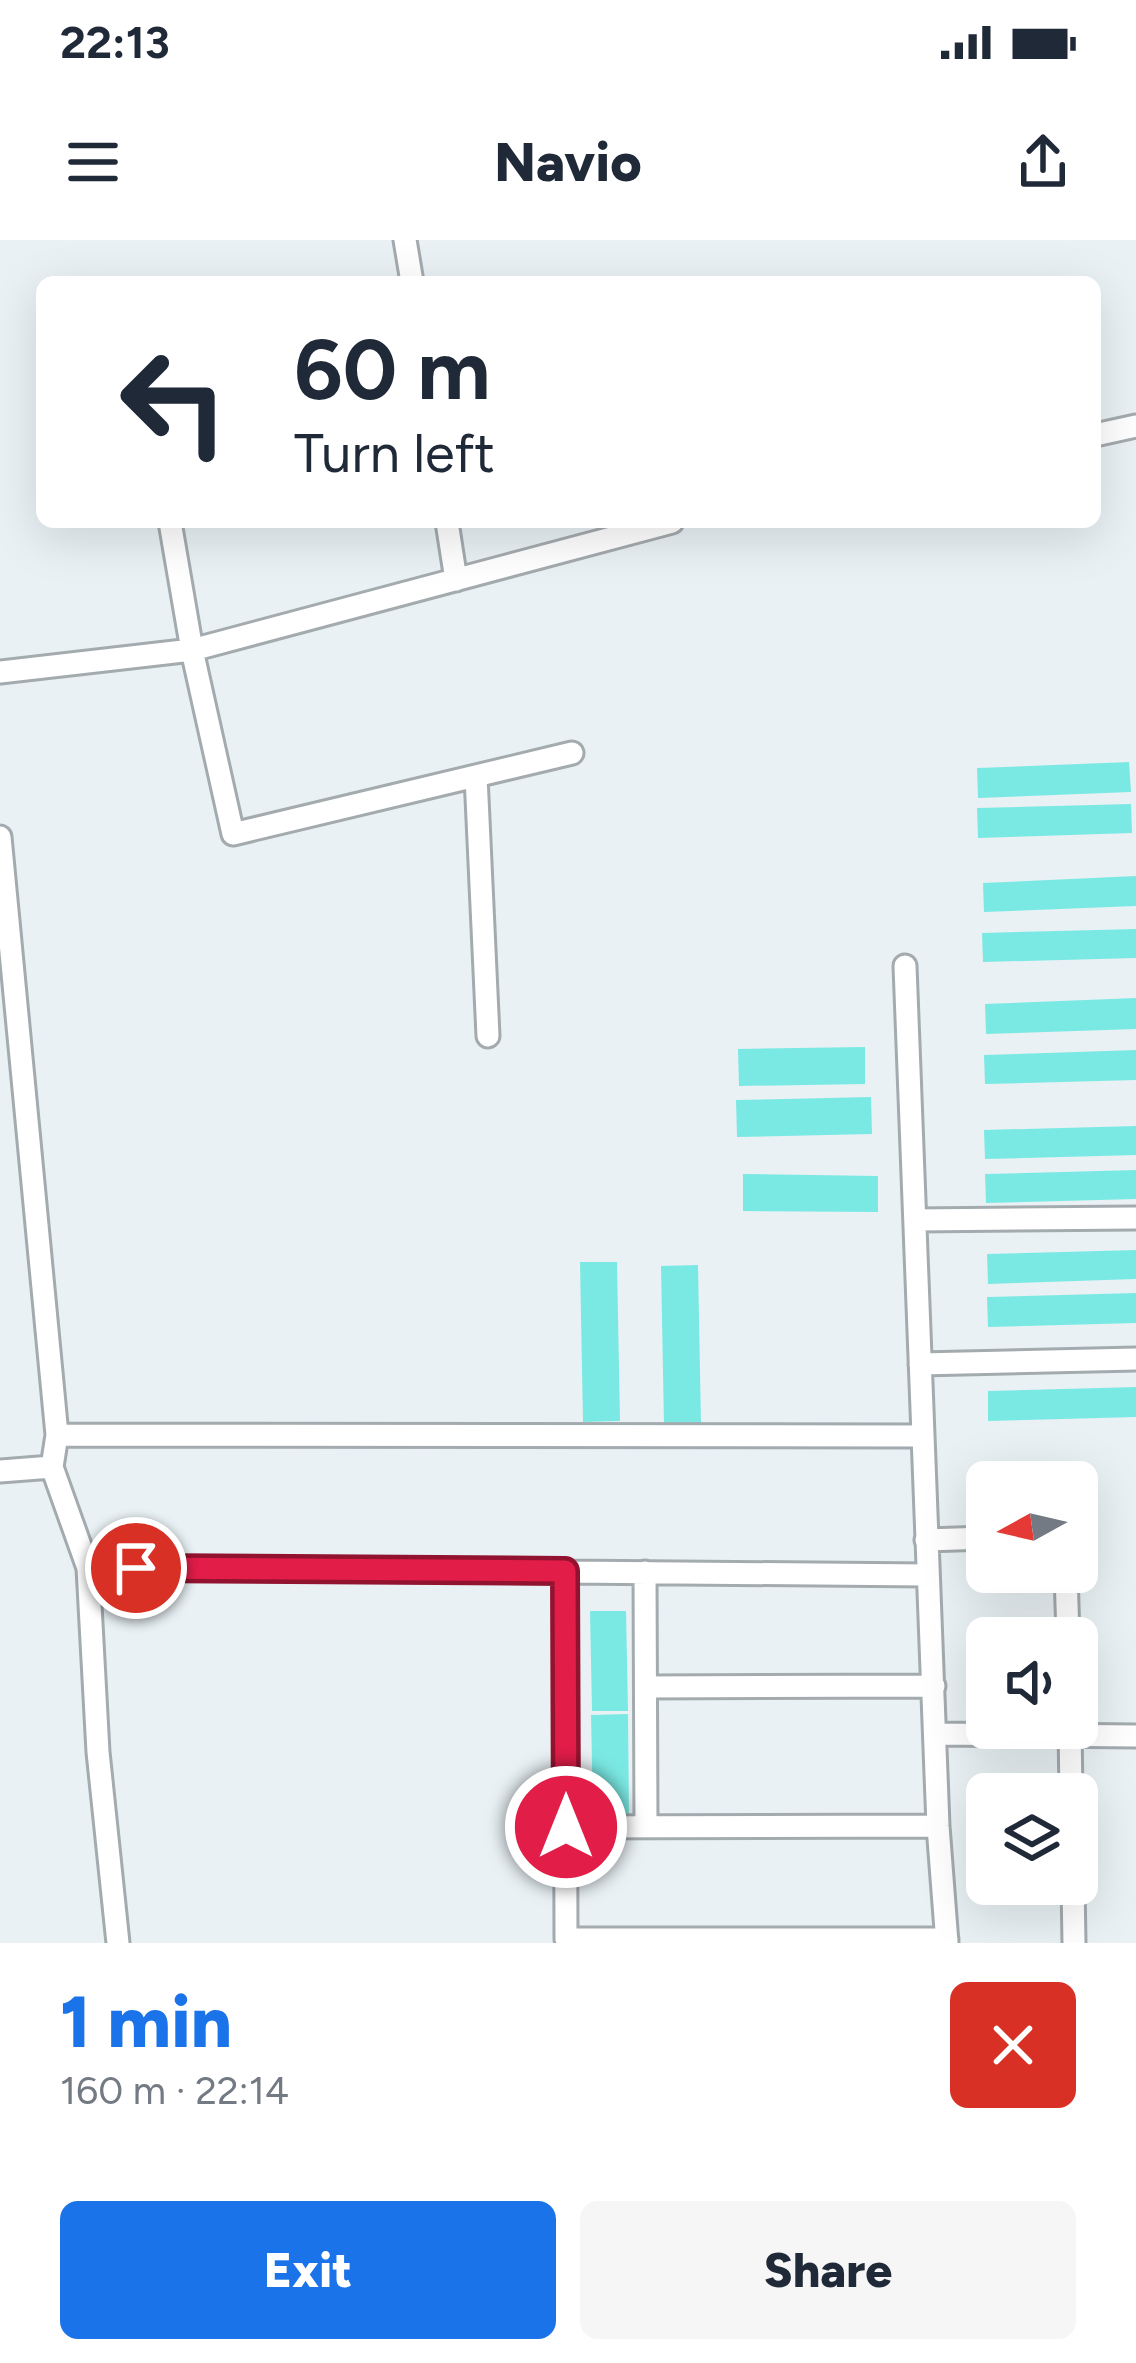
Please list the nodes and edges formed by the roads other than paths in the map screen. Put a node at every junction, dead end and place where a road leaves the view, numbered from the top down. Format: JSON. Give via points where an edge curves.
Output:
{"nodes":[{"id":1,"x":405,"y":240,"type":"edge"},
{"id":2,"x":411,"y":276,"type":"edge"},
{"id":3,"x":1136,"y":426,"type":"edge"},
{"id":4,"x":1101,"y":434,"type":"edge"},
{"id":5,"x":171,"y":528,"type":"edge"},
{"id":6,"x":448,"y":528,"type":"edge"},
{"id":7,"x":651,"y":528,"type":"edge"},
{"id":8,"x":456,"y":580,"type":"junction"},
{"id":9,"x":192,"y":650,"type":"junction"},
{"id":10,"x":0,"y":672,"type":"edge"},
{"id":11,"x":572,"y":754,"type":"dead end"},
{"id":12,"x":476,"y":776,"type":"junction"},
{"id":13,"x":0,"y":837,"type":"edge"},
{"id":14,"x":904,"y":966,"type":"dead end"},
{"id":15,"x":488,"y":1036,"type":"dead end"},
{"id":16,"x":1136,"y":1218,"type":"edge"},
{"id":17,"x":915,"y":1220,"type":"junction"},
{"id":18,"x":1136,"y":1359,"type":"edge"},
{"id":19,"x":920,"y":1364,"type":"junction"},
{"id":20,"x":57,"y":1435,"type":"junction"},
{"id":21,"x":923,"y":1436,"type":"junction"},
{"id":22,"x":52,"y":1467,"type":"junction"},
{"id":23,"x":0,"y":1472,"type":"edge"},
{"id":24,"x":966,"y":1539,"type":"edge"},
{"id":25,"x":926,"y":1540,"type":"junction"},
{"id":26,"x":88,"y":1568,"type":"junction"},
{"id":27,"x":565,"y":1571,"type":"junction"},
{"id":28,"x":645,"y":1572,"type":"junction"},
{"id":29,"x":928,"y":1575,"type":"junction"},
{"id":30,"x":934,"y":1686,"type":"junction"},
{"id":31,"x":646,"y":1687,"type":"junction"},
{"id":32,"x":935,"y":1734,"type":"junction"},
{"id":33,"x":966,"y":1734,"type":"edge"},
{"id":34,"x":1098,"y":1734,"type":"edge"},
{"id":35,"x":1136,"y":1736,"type":"edge"},
{"id":36,"x":938,"y":1826,"type":"junction"},
{"id":37,"x":566,"y":1827,"type":"junction"},
{"id":38,"x":646,"y":1827,"type":"junction"},
{"id":39,"x":1073,"y":1905,"type":"edge"},
{"id":40,"x":947,"y":1941,"type":"edge"},
{"id":41,"x":118,"y":1943,"type":"edge"},
{"id":42,"x":1074,"y":1943,"type":"edge"}],
"edges":[{"from":1,"to":2,"type":"street"},
{"from":3,"to":4,"type":"street"},
{"from":5,"to":9,"type":"street"},
{"from":6,"to":8,"type":"street"},
{"from":7,"to":8,"type":"street"},
{"from":8,"to":9,"type":"street"},
{"from":9,"to":10,"type":"street"},
{"from":9,"to":12,"type":"street","via":[[233,834]]},
{"from":11,"to":12,"type":"street"},
{"from":12,"to":15,"type":"street"},
{"from":13,"to":20,"type":"street"},
{"from":14,"to":17,"type":"street"},
{"from":16,"to":17,"type":"street"},
{"from":17,"to":19,"type":"street"},
{"from":18,"to":19,"type":"street"},
{"from":19,"to":21,"type":"street"},
{"from":20,"to":21,"type":"street"},
{"from":20,"to":22,"type":"street"},
{"from":21,"to":25,"type":"street"},
{"from":22,"to":23,"type":"street"},
{"from":22,"to":26,"type":"street"},
{"from":24,"to":25,"type":"street"},
{"from":25,"to":29,"type":"street"},
{"from":26,"to":27,"type":"street"},
{"from":26,"to":41,"type":"street"},
{"from":27,"to":28,"type":"street"},
{"from":27,"to":37,"type":"street"},
{"from":28,"to":29,"type":"street"},
{"from":28,"to":31,"type":"street"},
{"from":29,"to":30,"type":"street"},
{"from":30,"to":31,"type":"street"},
{"from":30,"to":32,"type":"street"},
{"from":31,"to":38,"type":"street"},
{"from":32,"to":33,"type":"street"},
{"from":32,"to":36,"type":"street"},
{"from":34,"to":35,"type":"street"},
{"from":36,"to":38,"type":"street"},
{"from":36,"to":40,"type":"street"},
{"from":37,"to":38,"type":"street"},
{"from":37,"to":40,"type":"street","via":[[566,1940]]},
{"from":39,"to":42,"type":"street"}]}
